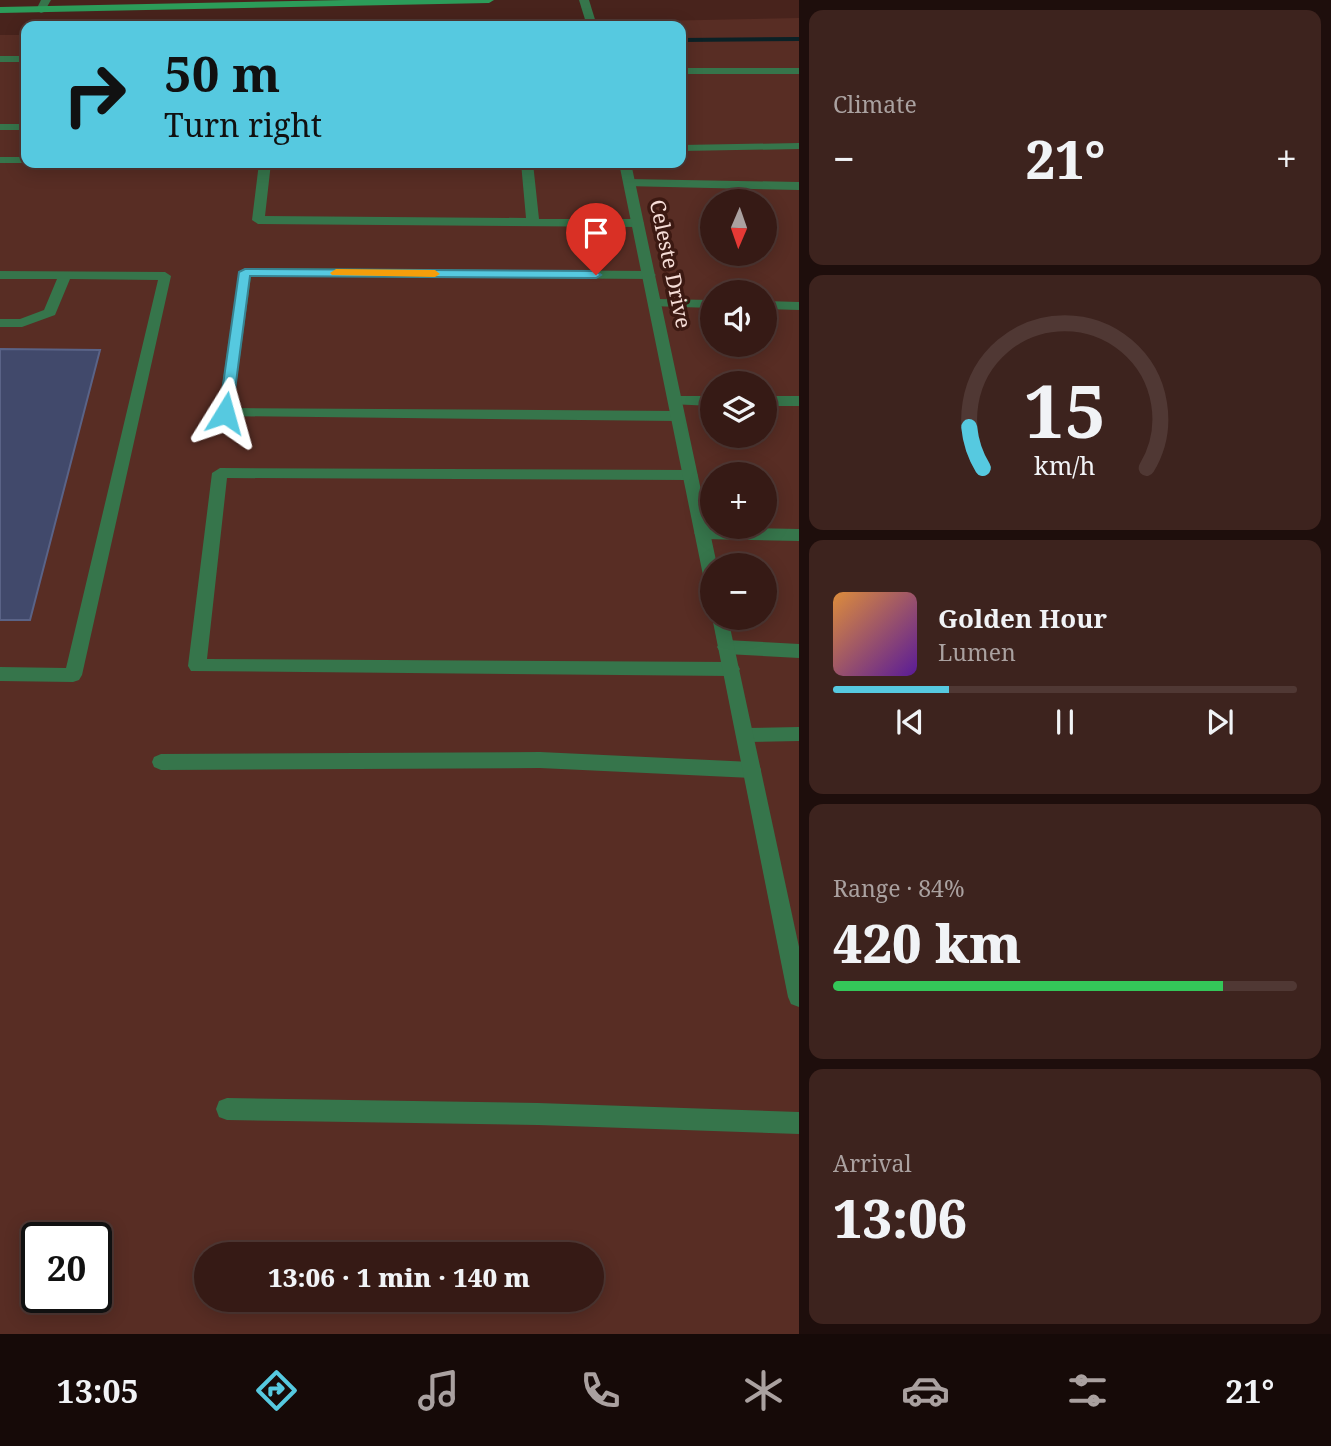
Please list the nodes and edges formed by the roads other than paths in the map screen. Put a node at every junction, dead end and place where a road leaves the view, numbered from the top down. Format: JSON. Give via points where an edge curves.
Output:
{"nodes":[{"id":1,"x":440,"y":0,"type":"edge"},
{"id":2,"x":489,"y":0,"type":"edge"},
{"id":3,"x":584,"y":0,"type":"edge"},
{"id":4,"x":241,"y":3,"type":"edge"},
{"id":5,"x":44,"y":5,"type":"edge"},
{"id":6,"x":0,"y":10,"type":"edge"},
{"id":7,"x":590,"y":21,"type":"edge"},
{"id":8,"x":21,"y":59,"type":"edge"},
{"id":9,"x":0,"y":60,"type":"edge"},
{"id":10,"x":686,"y":71,"type":"edge"},
{"id":11,"x":799,"y":71,"type":"edge"},
{"id":12,"x":0,"y":127,"type":"edge"},
{"id":13,"x":21,"y":127,"type":"edge"},
{"id":14,"x":799,"y":146,"type":"edge"},
{"id":15,"x":686,"y":148,"type":"edge"},
{"id":16,"x":0,"y":160,"type":"edge"},
{"id":17,"x":21,"y":160,"type":"edge"},
{"id":18,"x":264,"y":168,"type":"edge"},
{"id":19,"x":528,"y":168,"type":"edge"},
{"id":20,"x":626,"y":168,"type":"edge"},
{"id":21,"x":629,"y":183,"type":"junction"},
{"id":22,"x":799,"y":186,"type":"edge"},
{"id":23,"x":533,"y":222,"type":"junction"},
{"id":24,"x":638,"y":223,"type":"junction"},
{"id":25,"x":0,"y":275,"type":"edge"},
{"id":26,"x":65,"y":275,"type":"junction"},
{"id":27,"x":650,"y":275,"type":"junction"},
{"id":28,"x":655,"y":303,"type":"junction"},
{"id":29,"x":700,"y":304,"type":"edge"},
{"id":30,"x":777,"y":305,"type":"edge"},
{"id":31,"x":799,"y":306,"type":"edge"},
{"id":32,"x":0,"y":323,"type":"edge"},
{"id":33,"x":777,"y":401,"type":"edge"},
{"id":34,"x":799,"y":401,"type":"edge"},
{"id":35,"x":700,"y":404,"type":"edge"},
{"id":36,"x":676,"y":409,"type":"junction"},
{"id":37,"x":691,"y":475,"type":"junction"},
{"id":38,"x":700,"y":522,"type":"edge"},
{"id":39,"x":777,"y":535,"type":"edge"},
{"id":40,"x":799,"y":535,"type":"edge"},
{"id":41,"x":722,"y":630,"type":"edge"},
{"id":42,"x":726,"y":647,"type":"junction"},
{"id":43,"x":799,"y":650,"type":"edge"},
{"id":44,"x":731,"y":669,"type":"junction"},
{"id":45,"x":0,"y":674,"type":"edge"},
{"id":46,"x":799,"y":734,"type":"edge"},
{"id":47,"x":745,"y":735,"type":"junction"},
{"id":48,"x":161,"y":762,"type":"dead end"},
{"id":49,"x":752,"y":770,"type":"junction"},
{"id":50,"x":799,"y":997,"type":"edge"},
{"id":51,"x":227,"y":1109,"type":"dead end"},
{"id":52,"x":799,"y":1123,"type":"edge"}],
"edges":[{"from":1,"to":2,"type":"main road"},
{"from":1,"to":4,"type":"main road"},
{"from":3,"to":7,"type":"street"},
{"from":4,"to":5,"type":"main road"},
{"from":5,"to":6,"type":"main road"},
{"from":8,"to":9,"type":"street"},
{"from":10,"to":11,"type":"street"},
{"from":12,"to":13,"type":"street"},
{"from":14,"to":15,"type":"street"},
{"from":16,"to":17,"type":"street"},
{"from":18,"to":23,"type":"street","via":[[258,220]]},
{"from":19,"to":23,"type":"street"},
{"from":20,"to":21,"type":"street","name":"Celeste Drive"},
{"from":21,"to":22,"type":"street"},
{"from":21,"to":24,"type":"street","name":"Celeste Drive"},
{"from":23,"to":24,"type":"street"},
{"from":24,"to":27,"type":"street","name":"Celeste Drive"},
{"from":25,"to":26,"type":"street"},
{"from":26,"to":32,"type":"street","via":[[50,312],[22,323]]},
{"from":26,"to":45,"type":"street","via":[[165,276],[73,676]]},
{"from":27,"to":28,"type":"street","name":"Celeste Drive"},
{"from":27,"to":36,"type":"street","via":[[245,272],[225,413]]},
{"from":28,"to":29,"type":"street"},
{"from":28,"to":36,"type":"street","name":"Celeste Drive"},
{"from":30,"to":31,"type":"street"},
{"from":33,"to":34,"type":"street"},
{"from":35,"to":36,"type":"street"},
{"from":36,"to":37,"type":"street","name":"Celeste Drive"},
{"from":37,"to":38,"type":"street","name":"Celeste Drive"},
{"from":37,"to":44,"type":"street","via":[[220,473],[197,666]]},
{"from":39,"to":40,"type":"street"},
{"from":41,"to":42,"type":"street"},
{"from":42,"to":43,"type":"street"},
{"from":42,"to":44,"type":"street"},
{"from":44,"to":47,"type":"street"},
{"from":46,"to":47,"type":"street"},
{"from":47,"to":49,"type":"street"},
{"from":48,"to":49,"type":"street","via":[[540,760]]},
{"from":49,"to":50,"type":"street"},
{"from":51,"to":52,"type":"street"}]}
